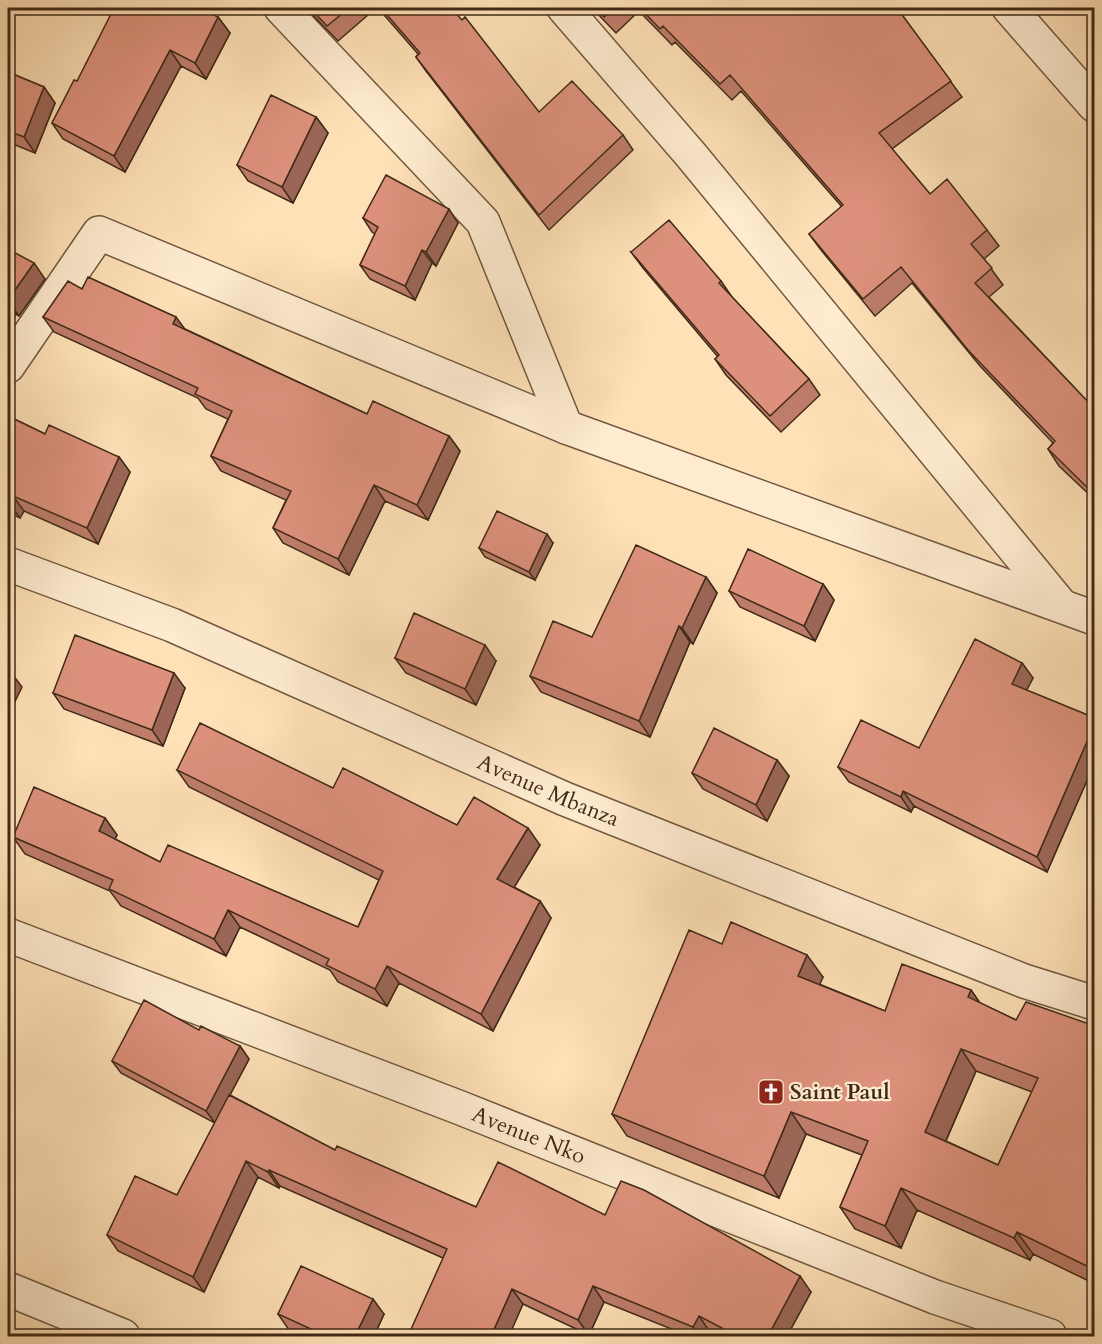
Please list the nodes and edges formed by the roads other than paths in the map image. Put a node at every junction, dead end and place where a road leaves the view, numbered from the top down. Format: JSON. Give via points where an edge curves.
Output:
{"nodes":[{"id":1,"x":281,"y":8,"type":"edge"},
{"id":2,"x":564,"y":8,"type":"edge"},
{"id":3,"x":1009,"y":8,"type":"edge"},
{"id":4,"x":1095,"y":105,"type":"edge"},
{"id":5,"x":8,"y":366,"type":"edge"},
{"id":6,"x":566,"y":427,"type":"junction"},
{"id":7,"x":8,"y":564,"type":"edge"},
{"id":8,"x":1060,"y":605,"type":"junction"},
{"id":9,"x":1095,"y":618,"type":"edge"},
{"id":10,"x":8,"y":935,"type":"edge"},
{"id":11,"x":1095,"y":1003,"type":"edge"},
{"id":12,"x":8,"y":1289,"type":"edge"},
{"id":13,"x":123,"y":1336,"type":"edge"},
{"id":14,"x":1050,"y":1336,"type":"edge"}],
"edges":[{"from":1,"to":6,"type":"street","via":[[483,222]]},
{"from":2,"to":8,"type":"street","via":[[691,155]]},
{"from":3,"to":4,"type":"street"},
{"from":5,"to":6,"type":"street","via":[[99,233]]},
{"from":6,"to":8,"type":"street"},
{"from":7,"to":11,"type":"street","name":"Avenue Mbanza","via":[[172,625],[565,799],[1024,981]]},
{"from":8,"to":9,"type":"street"},
{"from":10,"to":14,"type":"street","name":"Avenue Nko","via":[[458,1107],[935,1297]]},
{"from":12,"to":13,"type":"street"}]}
